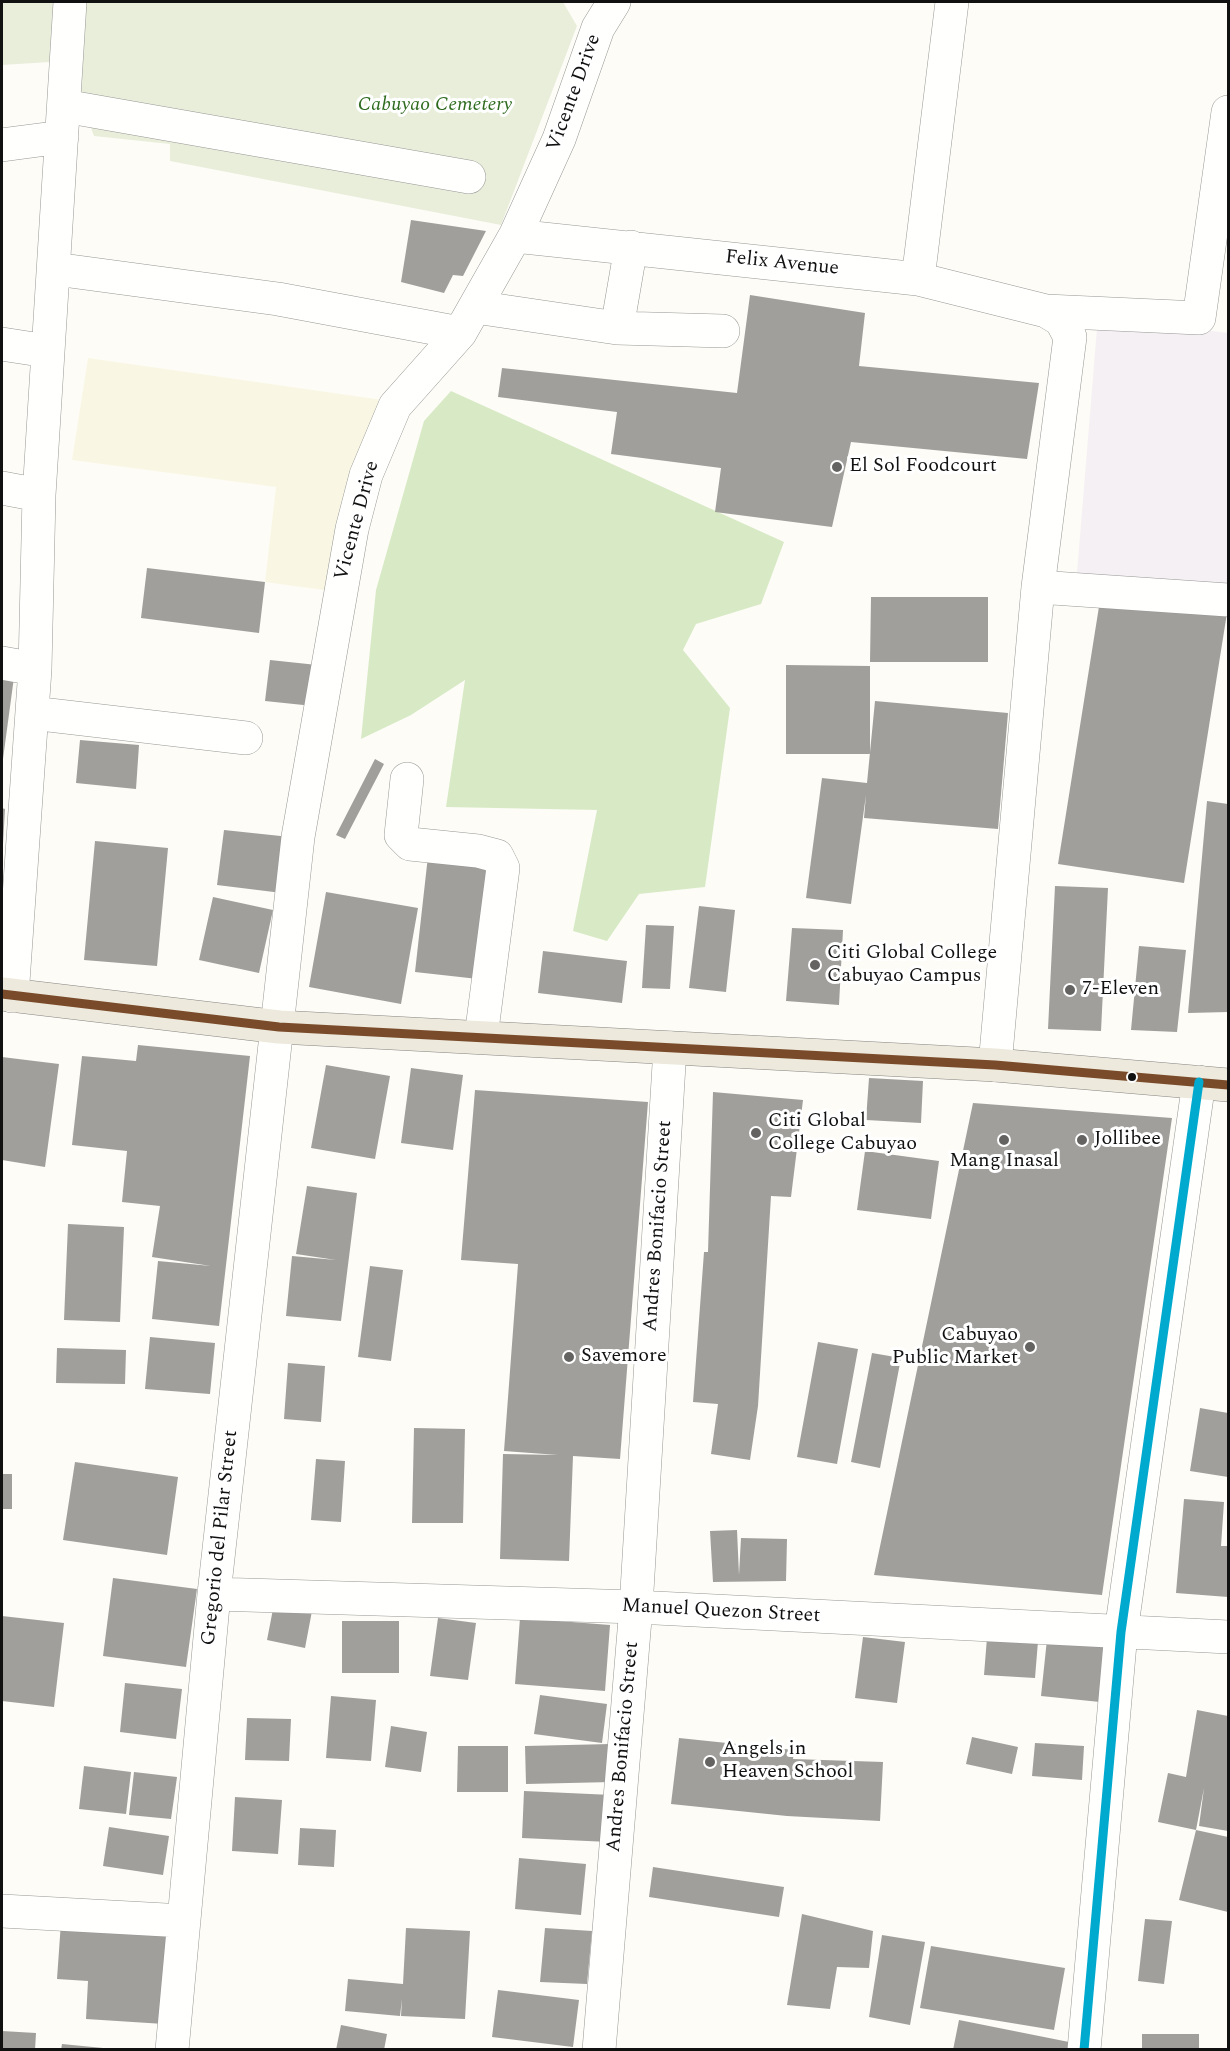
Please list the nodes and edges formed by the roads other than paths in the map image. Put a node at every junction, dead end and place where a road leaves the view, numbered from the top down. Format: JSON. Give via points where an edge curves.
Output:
{"nodes":[{"id":1,"x":70,"y":2,"type":"edge"},
{"id":2,"x":952,"y":2,"type":"edge"},
{"id":3,"x":599,"y":10,"type":"edge"},
{"id":4,"x":1228,"y":112,"type":"edge"},
{"id":5,"x":63,"y":122,"type":"junction"},
{"id":6,"x":2,"y":145,"type":"edge"},
{"id":7,"x":469,"y":177,"type":"dead end"},
{"id":8,"x":515,"y":236,"type":"junction"},
{"id":9,"x":631,"y":247,"type":"junction"},
{"id":10,"x":55,"y":268,"type":"junction"},
{"id":11,"x":918,"y":279,"type":"junction"},
{"id":12,"x":1046,"y":311,"type":"junction"},
{"id":13,"x":468,"y":320,"type":"junction"},
{"id":14,"x":617,"y":328,"type":"junction"},
{"id":15,"x":723,"y":331,"type":"dead end"},
{"id":16,"x":2,"y":344,"type":"edge"},
{"id":17,"x":47,"y":351,"type":"junction"},
{"id":18,"x":2,"y":488,"type":"edge"},
{"id":19,"x":39,"y":495,"type":"junction"},
{"id":20,"x":1038,"y":587,"type":"junction"},
{"id":21,"x":1228,"y":600,"type":"edge"},
{"id":22,"x":2,"y":663,"type":"edge"},
{"id":23,"x":35,"y":669,"type":"junction"},
{"id":24,"x":32,"y":713,"type":"junction"},
{"id":25,"x":246,"y":738,"type":"dead end"},
{"id":26,"x":407,"y":779,"type":"dead end"},
{"id":27,"x":14,"y":781,"type":"edge"},
{"id":28,"x":7,"y":995,"type":"edge"},
{"id":29,"x":279,"y":1027,"type":"junction"},
{"id":30,"x":481,"y":1037,"type":"junction"},
{"id":31,"x":670,"y":1048,"type":"junction"},
{"id":32,"x":995,"y":1065,"type":"junction"},
{"id":33,"x":1214,"y":1084,"type":"edge"},
{"id":34,"x":214,"y":1594,"type":"junction"},
{"id":35,"x":636,"y":1607,"type":"junction"},
{"id":36,"x":1121,"y":1632,"type":"junction"},
{"id":37,"x":1228,"y":1637,"type":"edge"},
{"id":38,"x":2,"y":1911,"type":"edge"},
{"id":39,"x":184,"y":1921,"type":"junction"},
{"id":40,"x":172,"y":2049,"type":"edge"},
{"id":41,"x":600,"y":2049,"type":"edge"},
{"id":42,"x":1084,"y":2049,"type":"edge"}],
"edges":[{"from":1,"to":5,"type":"street"},
{"from":2,"to":11,"type":"street"},
{"from":3,"to":8,"type":"street","name":"Vicente Drive","via":[[559,139]]},
{"from":4,"to":12,"type":"street","name":"Felix Avenue","via":[[1199,318]]},
{"from":5,"to":6,"type":"street"},
{"from":5,"to":7,"type":"street"},
{"from":5,"to":10,"type":"street"},
{"from":8,"to":9,"type":"street","name":"Felix Avenue"},
{"from":8,"to":13,"type":"street","name":"Vicente Drive"},
{"from":9,"to":11,"type":"street","name":"Felix Avenue"},
{"from":9,"to":14,"type":"street"},
{"from":10,"to":13,"type":"street"},
{"from":10,"to":17,"type":"street"},
{"from":11,"to":12,"type":"street","name":"Felix Avenue"},
{"from":12,"to":20,"type":"street","via":[[1061,320],[1070,337]]},
{"from":13,"to":14,"type":"street"},
{"from":13,"to":29,"type":"street","name":"Vicente Drive","via":[[395,406],[360,496],[335,613],[298,837]]},
{"from":14,"to":15,"type":"street"},
{"from":16,"to":17,"type":"street"},
{"from":17,"to":19,"type":"street"},
{"from":18,"to":19,"type":"street"},
{"from":19,"to":23,"type":"street"},
{"from":20,"to":21,"type":"street"},
{"from":20,"to":32,"type":"street"},
{"from":22,"to":23,"type":"street"},
{"from":23,"to":24,"type":"street"},
{"from":24,"to":25,"type":"street"},
{"from":24,"to":27,"type":"street"},
{"from":26,"to":30,"type":"street","via":[[401,835],[410,844],[478,851],[497,856],[503,868]]},
{"from":27,"to":28,"type":"street"},
{"from":28,"to":29,"type":"main road"},
{"from":29,"to":30,"type":"main road"},
{"from":29,"to":34,"type":"street","name":"Gregorio del Pilar Street"},
{"from":30,"to":31,"type":"main road"},
{"from":31,"to":32,"type":"main road"},
{"from":31,"to":35,"type":"street","name":"Andres Bonifacio Street"},
{"from":32,"to":33,"type":"main road"},
{"from":33,"to":36,"type":"street"},
{"from":34,"to":35,"type":"street","name":"Manuel Quezon Street"},
{"from":34,"to":39,"type":"street","name":"Gregorio del Pilar Street"},
{"from":35,"to":36,"type":"street","name":"Manuel Quezon Street"},
{"from":35,"to":41,"type":"street","name":"Andres Bonifacio Street"},
{"from":36,"to":37,"type":"street","name":"Manuel Quezon Street"},
{"from":36,"to":42,"type":"street"},
{"from":38,"to":39,"type":"street"},
{"from":39,"to":40,"type":"street","name":"Gregorio del Pilar Street"}]}
